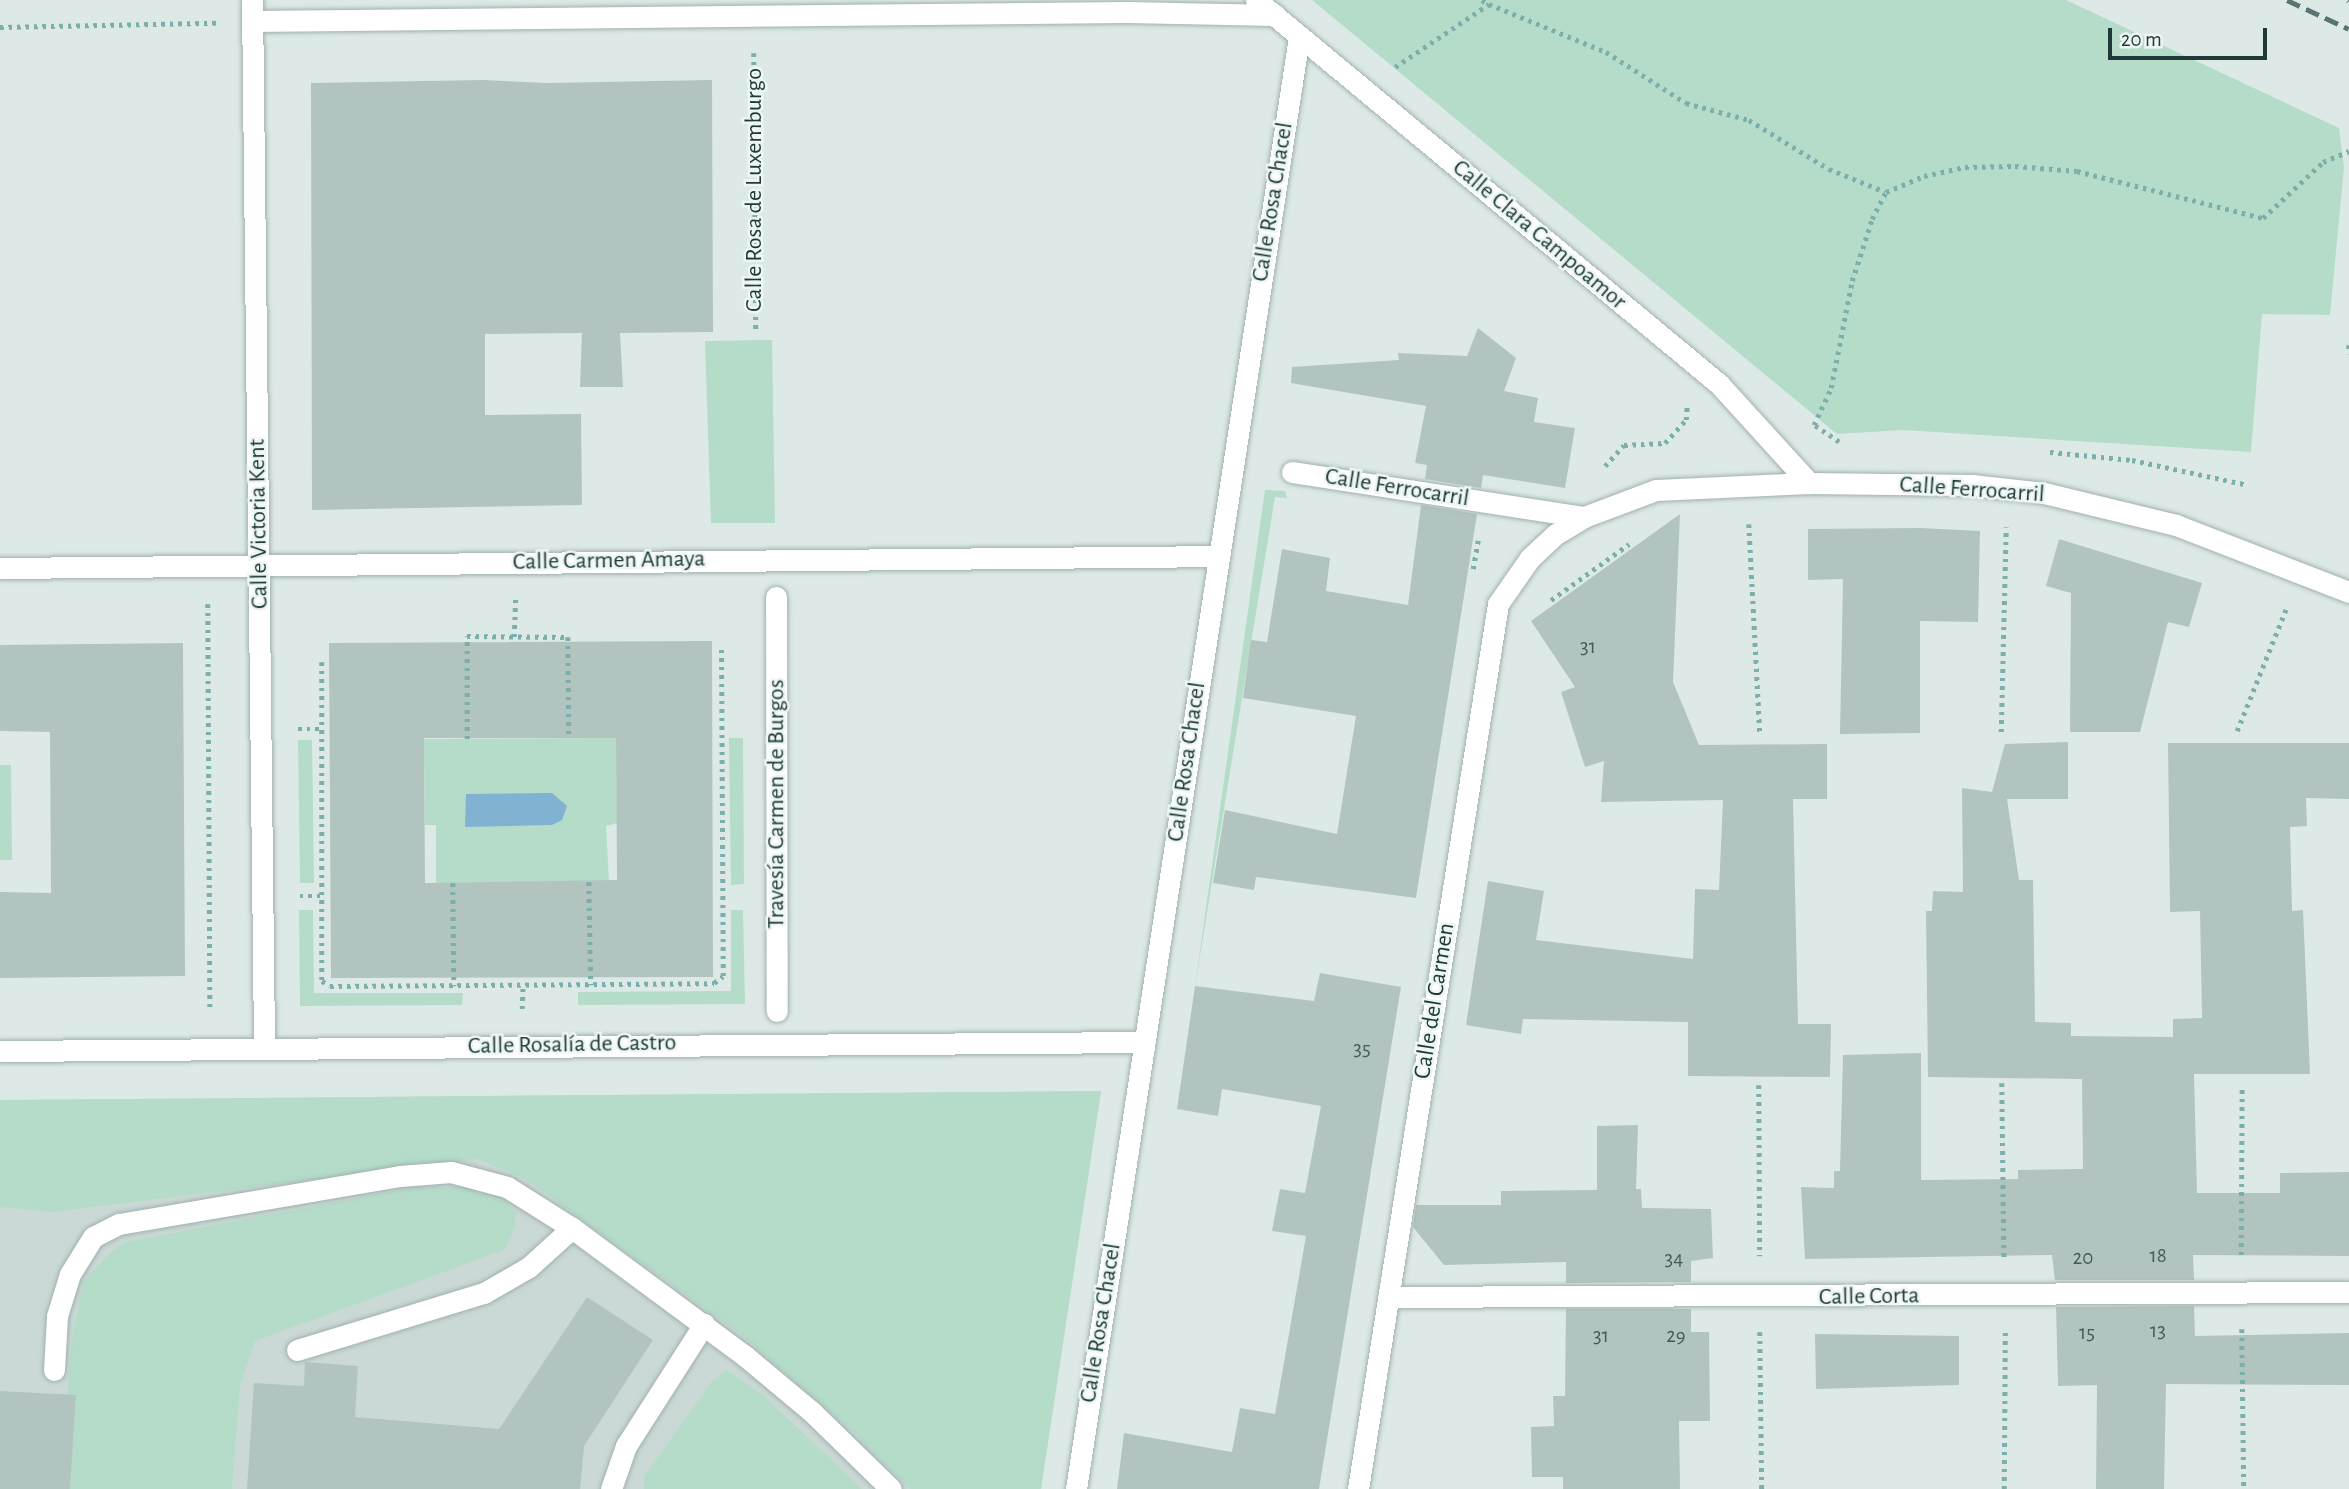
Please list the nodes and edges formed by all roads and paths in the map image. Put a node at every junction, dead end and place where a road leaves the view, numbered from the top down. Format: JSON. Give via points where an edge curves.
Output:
{"nodes":[{"id":1,"x":1256,"y":0,"type":"edge"},
{"id":2,"x":1482,"y":0,"type":"edge"},
{"id":3,"x":1489,"y":4,"type":"junction"},
{"id":4,"x":252,"y":10,"type":"edge"},
{"id":5,"x":1275,"y":15,"type":"junction"},
{"id":6,"x":225,"y":22,"type":"dead end"},
{"id":7,"x":0,"y":27,"type":"edge"},
{"id":8,"x":1299,"y":36,"type":"junction"},
{"id":9,"x":762,"y":48,"type":"dead end"},
{"id":10,"x":740,"y":49,"type":"dead end"},
{"id":11,"x":754,"y":49,"type":"junction"},
{"id":12,"x":1390,"y":71,"type":"dead end"},
{"id":13,"x":2349,"y":151,"type":"edge"},
{"id":14,"x":1886,"y":192,"type":"junction"},
{"id":15,"x":756,"y":332,"type":"dead end"},
{"id":16,"x":2349,"y":345,"type":"edge"},
{"id":17,"x":2349,"y":354,"type":"edge"},
{"id":18,"x":1686,"y":399,"type":"dead end"},
{"id":19,"x":1814,"y":425,"type":"dead end"},
{"id":20,"x":1292,"y":472,"type":"dead end"},
{"id":21,"x":1596,"y":477,"type":"dead end"},
{"id":22,"x":1809,"y":483,"type":"junction"},
{"id":23,"x":1584,"y":517,"type":"junction"},
{"id":24,"x":1735,"y":524,"type":"dead end"},
{"id":25,"x":2006,"y":526,"type":"dead end"},
{"id":26,"x":1556,"y":534,"type":"joint"},
{"id":27,"x":1638,"y":537,"type":"dead end"},
{"id":28,"x":1217,"y":556,"type":"junction"},
{"id":29,"x":259,"y":564,"type":"junction"},
{"id":30,"x":0,"y":568,"type":"edge"},
{"id":31,"x":2349,"y":592,"type":"edge"},
{"id":32,"x":776,"y":597,"type":"dead end"},
{"id":33,"x":501,"y":598,"type":"dead end"},
{"id":34,"x":515,"y":598,"type":"junction"},
{"id":35,"x":528,"y":598,"type":"dead end"},
{"id":36,"x":1549,"y":601,"type":"dead end"},
{"id":37,"x":2286,"y":608,"type":"dead end"},
{"id":38,"x":210,"y":610,"type":"dead end"},
{"id":39,"x":514,"y":637,"type":"junction"},
{"id":40,"x":720,"y":647,"type":"dead end"},
{"id":41,"x":322,"y":662,"type":"dead end"},
{"id":42,"x":721,"y":727,"type":"junction"},
{"id":43,"x":732,"y":727,"type":"dead end"},
{"id":44,"x":291,"y":729,"type":"dead end"},
{"id":45,"x":322,"y":729,"type":"junction"},
{"id":46,"x":2237,"y":731,"type":"dead end"},
{"id":47,"x":2001,"y":732,"type":"dead end"},
{"id":48,"x":1760,"y":736,"type":"dead end"},
{"id":49,"x":569,"y":738,"type":"dead end"},
{"id":50,"x":467,"y":739,"type":"dead end"},
{"id":51,"x":589,"y":882,"type":"dead end"},
{"id":52,"x":453,"y":883,"type":"dead end"},
{"id":53,"x":292,"y":896,"type":"dead end"},
{"id":54,"x":322,"y":896,"type":"junction"},
{"id":55,"x":722,"y":896,"type":"junction"},
{"id":56,"x":733,"y":897,"type":"dead end"},
{"id":57,"x":523,"y":985,"type":"junction"},
{"id":58,"x":591,"y":985,"type":"junction"},
{"id":59,"x":454,"y":986,"type":"junction"},
{"id":60,"x":777,"y":1011,"type":"dead end"},
{"id":61,"x":209,"y":1013,"type":"dead end"},
{"id":62,"x":508,"y":1014,"type":"dead end"},
{"id":63,"x":522,"y":1014,"type":"junction"},
{"id":64,"x":535,"y":1014,"type":"dead end"},
{"id":65,"x":1144,"y":1042,"type":"junction"},
{"id":66,"x":264,"y":1049,"type":"junction"},
{"id":67,"x":0,"y":1051,"type":"edge"},
{"id":68,"x":2002,"y":1083,"type":"dead end"},
{"id":69,"x":1759,"y":1085,"type":"dead end"},
{"id":70,"x":2242,"y":1085,"type":"dead end"},
{"id":71,"x":572,"y":1228,"type":"junction"},
{"id":72,"x":2241,"y":1262,"type":"dead end"},
{"id":73,"x":2004,"y":1264,"type":"dead end"},
{"id":74,"x":1760,"y":1266,"type":"dead end"},
{"id":75,"x":2349,"y":1292,"type":"edge"},
{"id":76,"x":1388,"y":1297,"type":"junction"},
{"id":77,"x":704,"y":1324,"type":"junction"},
{"id":78,"x":2242,"y":1325,"type":"dead end"},
{"id":79,"x":2005,"y":1327,"type":"dead end"},
{"id":80,"x":1760,"y":1328,"type":"dead end"},
{"id":81,"x":298,"y":1350,"type":"dead end"},
{"id":82,"x":54,"y":1370,"type":"dead end"},
{"id":83,"x":611,"y":1489,"type":"edge"},
{"id":84,"x":891,"y":1489,"type":"edge"},
{"id":85,"x":1076,"y":1489,"type":"edge"},
{"id":86,"x":1357,"y":1489,"type":"edge"},
{"id":87,"x":1762,"y":1489,"type":"edge"},
{"id":88,"x":2004,"y":1489,"type":"edge"},
{"id":89,"x":2244,"y":1489,"type":"edge"}],
"edges":[{"from":1,"to":5,"type":"street","name":"Calle Clara Campoamor"},
{"from":2,"to":3,"type":"path"},
{"from":3,"to":12,"type":"path"},
{"from":3,"to":14,"type":"path","via":[[1606,52],[1686,103],[1749,120],[1829,169]]},
{"from":4,"to":5,"type":"street"},
{"from":4,"to":29,"type":"street","name":"Calle Victoria Kent"},
{"from":5,"to":8,"type":"street","name":"Calle Clara Campoamor"},
{"from":6,"to":7,"type":"path"},
{"from":8,"to":22,"type":"street","name":"Calle Clara Campoamor","via":[[1719,384]]},
{"from":8,"to":28,"type":"street","name":"Calle Rosa Chacel"},
{"from":9,"to":11,"type":"path"},
{"from":10,"to":11,"type":"path"},
{"from":11,"to":15,"type":"path","name":"Calle Rosa de Luxemburgo"},
{"from":13,"to":14,"type":"path","via":[[2323,162],[2263,218],[2077,171],[2015,166],[1965,167],[1924,176]]},
{"from":14,"to":19,"type":"path","via":[[1852,281],[1831,388]]},
{"from":16,"to":17,"type":"path"},
{"from":18,"to":21,"type":"path","via":[[1686,420],[1678,433],[1664,443],[1624,445]]},
{"from":20,"to":23,"type":"street","name":"Calle Ferrocarril"},
{"from":22,"to":23,"type":"street","name":"Calle Ferrocarril","via":[[1656,489]]},
{"from":22,"to":31,"type":"street","name":"Calle Ferrocarril","via":[[1972,485],[2045,493],[2176,526]]},
{"from":23,"to":26,"type":"street","name":"Calle Ferrocarril"},
{"from":24,"to":48,"type":"path","via":[[1749,523]]},
{"from":25,"to":47,"type":"path","name":"Calle Ferrocarril"},
{"from":26,"to":76,"type":"street","name":"Calle del Carmen","via":[[1530,558],[1498,604]]},
{"from":27,"to":36,"type":"path"},
{"from":28,"to":29,"type":"street","name":"Calle Carmen Amaya"},
{"from":28,"to":65,"type":"street","name":"Calle Rosa Chacel"},
{"from":29,"to":30,"type":"street","name":"Calle Carmen Amaya"},
{"from":29,"to":66,"type":"street","name":"Calle Victoria Kent"},
{"from":32,"to":60,"type":"street","name":"Travesía Carmen de Burgos"},
{"from":33,"to":34,"type":"path"},
{"from":34,"to":35,"type":"path"},
{"from":34,"to":39,"type":"path"},
{"from":37,"to":46,"type":"path"},
{"from":38,"to":61,"type":"path","via":[[213,1005]]},
{"from":39,"to":49,"type":"path","via":[[568,637]]},
{"from":39,"to":50,"type":"path","via":[[467,636]]},
{"from":40,"to":42,"type":"path"},
{"from":41,"to":45,"type":"path"},
{"from":42,"to":43,"type":"path"},
{"from":42,"to":55,"type":"path"},
{"from":44,"to":45,"type":"path"},
{"from":45,"to":54,"type":"path"},
{"from":51,"to":58,"type":"path"},
{"from":52,"to":59,"type":"path"},
{"from":53,"to":54,"type":"path"},
{"from":54,"to":59,"type":"path","via":[[322,981],[330,986]]},
{"from":55,"to":56,"type":"path"},
{"from":55,"to":58,"type":"path","via":[[723,976],[714,983]]},
{"from":57,"to":58,"type":"path"},
{"from":57,"to":59,"type":"path"},
{"from":57,"to":63,"type":"path"},
{"from":62,"to":63,"type":"path"},
{"from":63,"to":64,"type":"path"},
{"from":65,"to":66,"type":"street","name":"Calle Rosalía de Castro"},
{"from":65,"to":85,"type":"street","name":"Calle Rosa Chacel"},
{"from":66,"to":67,"type":"street","name":"Calle Rosalía de Castro"},
{"from":68,"to":73,"type":"path"},
{"from":69,"to":74,"type":"path"},
{"from":70,"to":72,"type":"path"},
{"from":71,"to":77,"type":"street"},
{"from":71,"to":81,"type":"street","via":[[529,1267],[484,1293]]},
{"from":71,"to":82,"type":"street","via":[[507,1187],[450,1172],[400,1176],[119,1224],[93,1237],[69,1274],[57,1316]]},
{"from":75,"to":76,"type":"street","name":"Calle Corta"},
{"from":76,"to":86,"type":"street","name":"Calle del Carmen"},
{"from":77,"to":83,"type":"street","via":[[626,1446]]},
{"from":77,"to":84,"type":"street","via":[[812,1412]]},
{"from":78,"to":89,"type":"path"},
{"from":79,"to":88,"type":"path"},
{"from":80,"to":87,"type":"path"}]}
